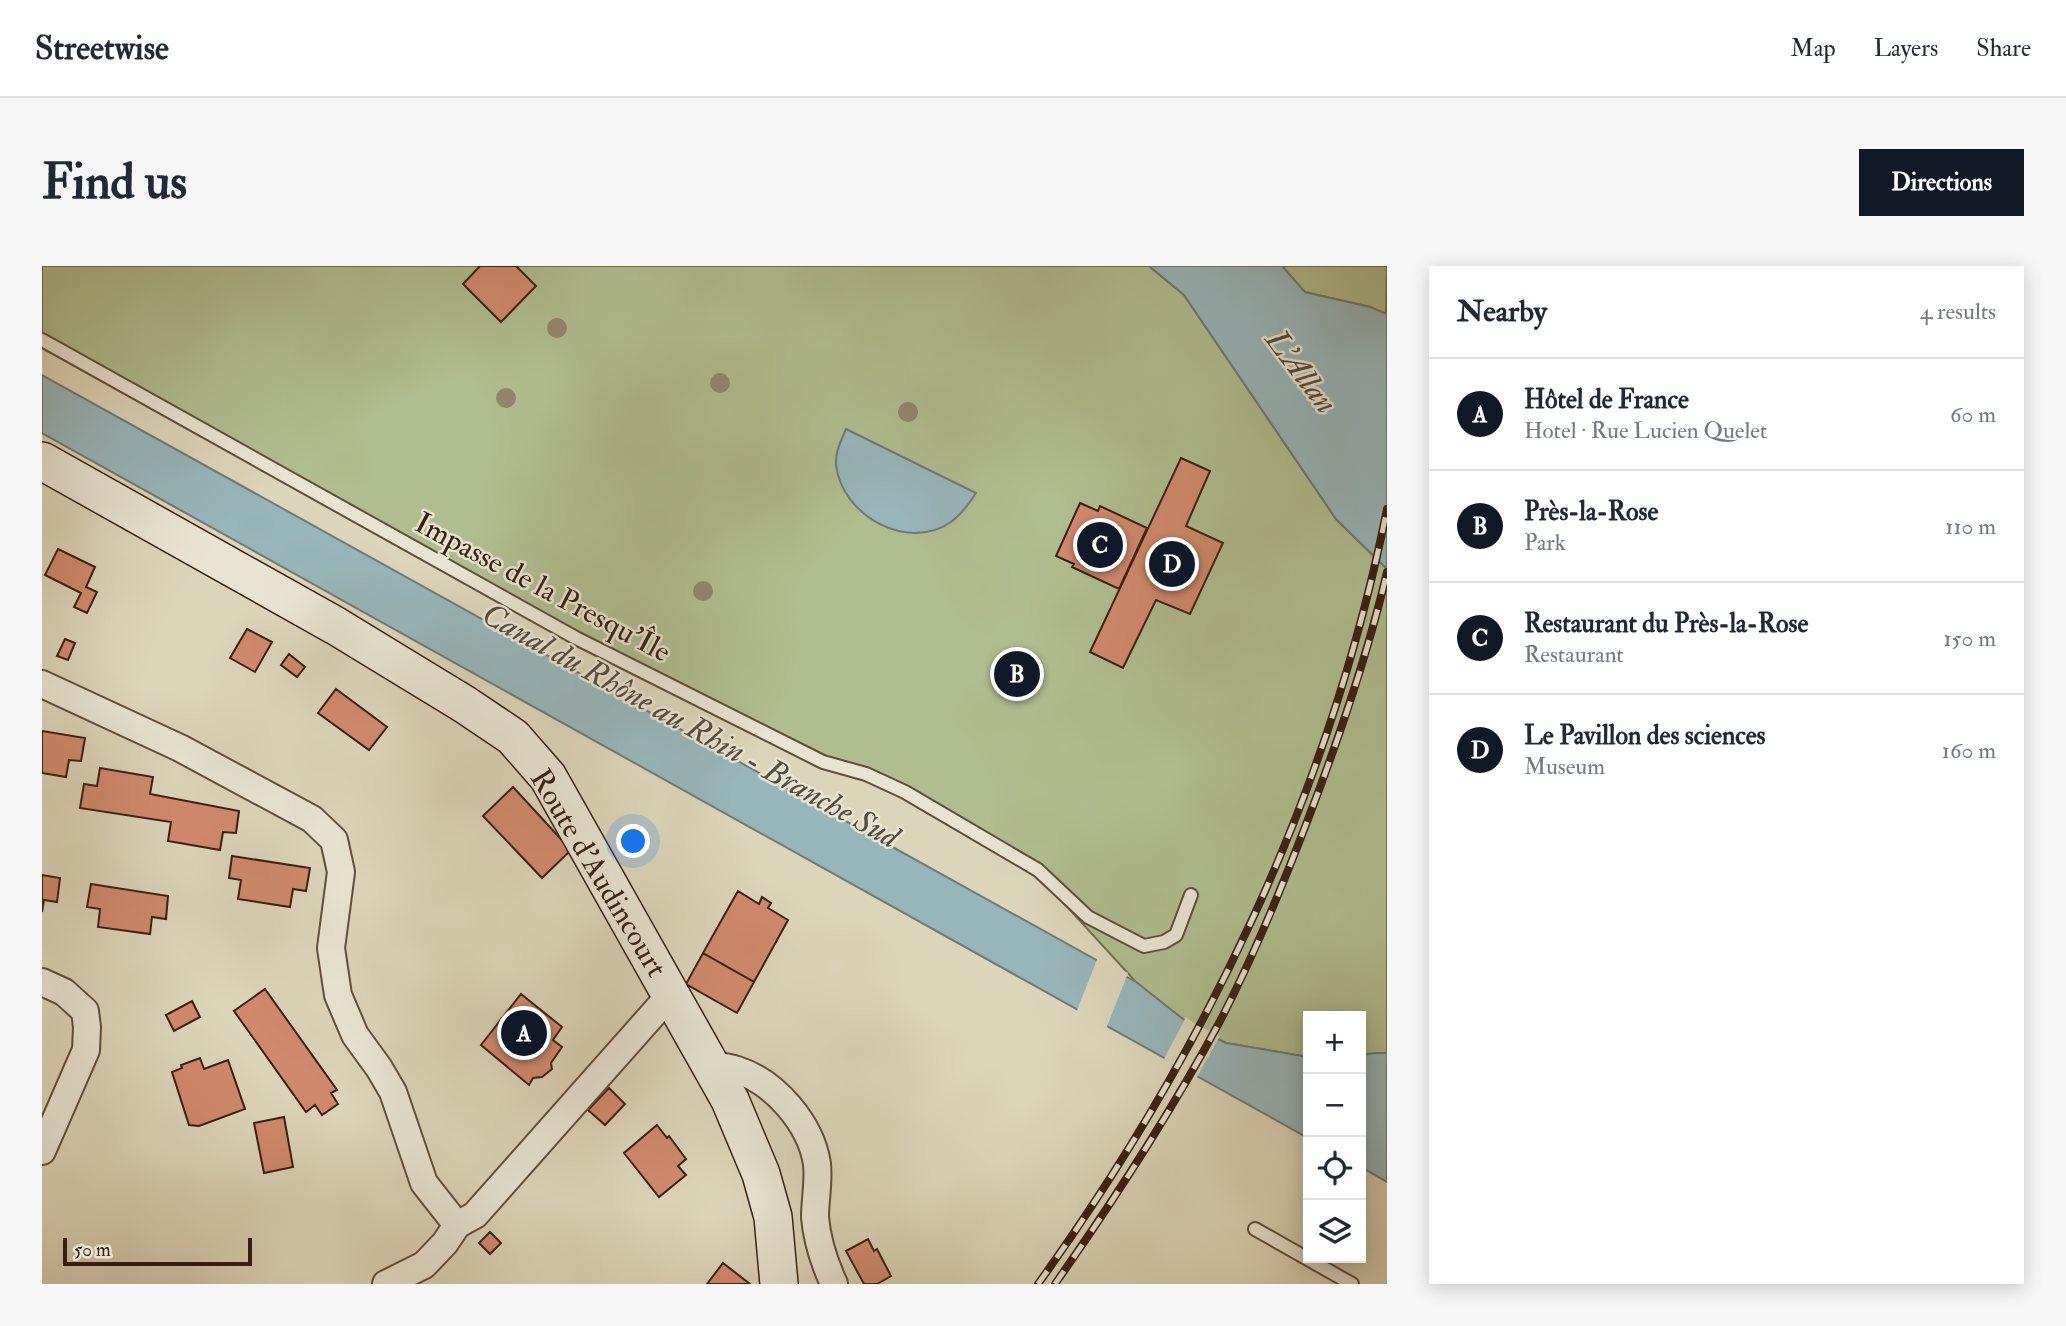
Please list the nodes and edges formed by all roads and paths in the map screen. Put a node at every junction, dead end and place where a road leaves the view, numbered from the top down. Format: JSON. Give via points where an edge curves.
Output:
{"nodes":[{"id":1,"x":42,"y":340,"type":"edge"},
{"id":2,"x":42,"y":461,"type":"edge"},
{"id":3,"x":42,"y":684,"type":"edge"},
{"id":4,"x":1191,"y":895,"type":"dead end"},
{"id":5,"x":42,"y":982,"type":"edge"},
{"id":6,"x":671,"y":994,"type":"junction"},
{"id":7,"x":710,"y":1065,"type":"junction"},
{"id":8,"x":42,"y":1151,"type":"edge"},
{"id":9,"x":457,"y":1225,"type":"junction"},
{"id":10,"x":1255,"y":1228,"type":"dead end"},
{"id":11,"x":386,"y":1284,"type":"edge"},
{"id":12,"x":779,"y":1284,"type":"edge"},
{"id":13,"x":834,"y":1284,"type":"edge"},
{"id":14,"x":1352,"y":1284,"type":"edge"}],
"edges":[{"from":1,"to":4,"type":"lane","name":"Impasse de la Presqu'Île","via":[[576,638],[823,762],[866,774],[905,792],[1038,870],[1088,918],[1144,946],[1176,935]]},
{"from":2,"to":6,"type":"main road","name":"Route d'Audincourt","via":[[336,626],[513,737],[548,777]]},
{"from":3,"to":9,"type":"street","via":[[180,748],[312,819],[334,840],[341,872],[331,947],[338,995],[355,1035],[393,1092],[424,1183]]},
{"from":5,"to":8,"type":"street","via":[[64,992],[85,1011],[87,1027],[86,1050]]},
{"from":6,"to":7,"type":"main road","name":"Route d'Audincourt"},
{"from":6,"to":9,"type":"street","via":[[475,1214]]},
{"from":7,"to":12,"type":"main road","name":"Route d'Audincourt","via":[[761,1174],[773,1217]]},
{"from":7,"to":13,"type":"street","via":[[738,1070],[757,1080],[797,1115],[810,1135],[817,1165],[820,1251]]},
{"from":9,"to":11,"type":"street","via":[[424,1265]]},
{"from":10,"to":14,"type":"lane"}]}
